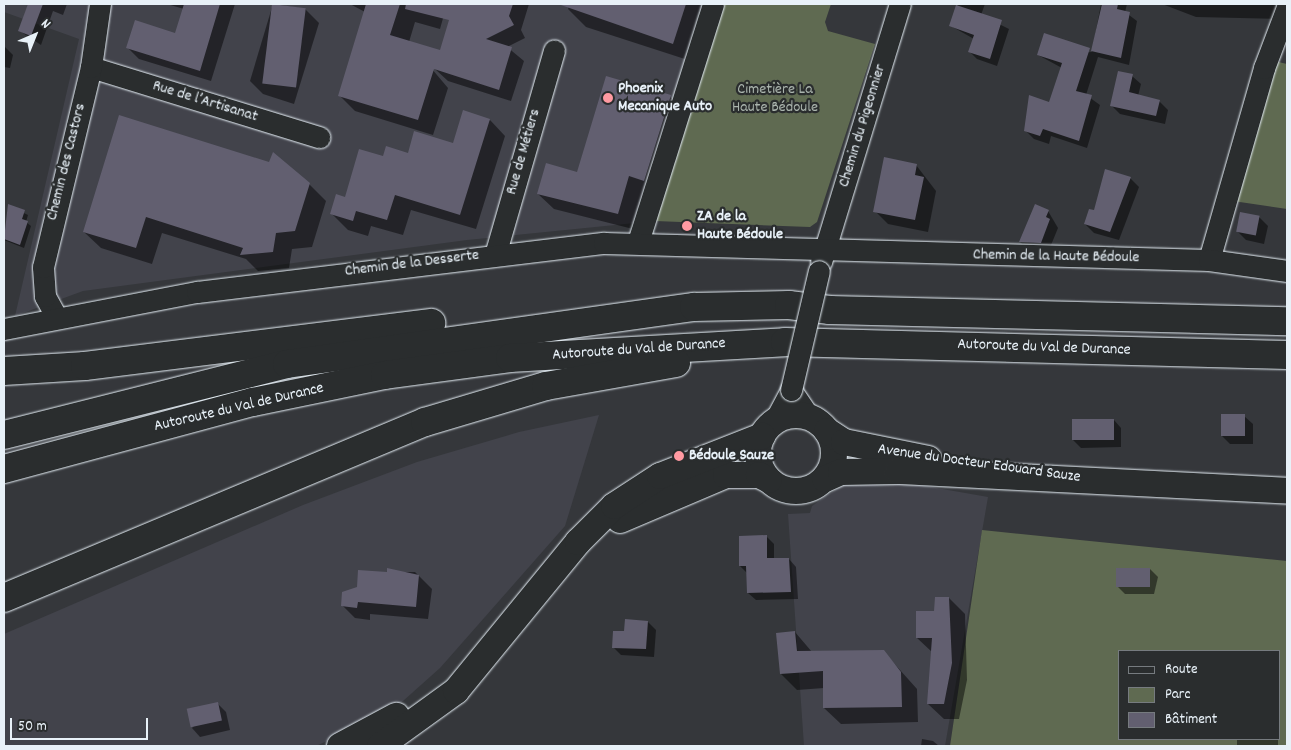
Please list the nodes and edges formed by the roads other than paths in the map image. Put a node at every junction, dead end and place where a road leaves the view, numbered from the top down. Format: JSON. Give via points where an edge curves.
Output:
{"nodes":[{"id":1,"x":100,"y":4,"type":"edge"},
{"id":2,"x":713,"y":4,"type":"edge"},
{"id":3,"x":900,"y":4,"type":"edge"},
{"id":4,"x":1287,"y":8,"type":"edge"},
{"id":5,"x":554,"y":50,"type":"dead end"},
{"id":6,"x":91,"y":67,"type":"junction"},
{"id":7,"x":319,"y":136,"type":"dead end"},
{"id":8,"x":638,"y":242,"type":"junction"},
{"id":9,"x":824,"y":248,"type":"junction"},
{"id":10,"x":495,"y":254,"type":"junction"},
{"id":11,"x":1209,"y":260,"type":"junction"},
{"id":12,"x":1287,"y":271,"type":"edge"},
{"id":13,"x":694,"y":307,"type":"junction"},
{"id":14,"x":57,"y":318,"type":"junction"},
{"id":15,"x":1287,"y":321,"type":"edge"},
{"id":16,"x":4,"y":329,"type":"edge"},
{"id":17,"x":1204,"y":353,"type":"junction"},
{"id":18,"x":1287,"y":355,"type":"edge"},
{"id":19,"x":4,"y":371,"type":"edge"},
{"id":20,"x":791,"y":390,"type":"junction"},
{"id":21,"x":819,"y":425,"type":"junction"},
{"id":22,"x":768,"y":430,"type":"junction"},
{"id":23,"x":4,"y":435,"type":"edge"},
{"id":24,"x":4,"y":469,"type":"edge"},
{"id":25,"x":825,"y":479,"type":"junction"},
{"id":26,"x":769,"y":480,"type":"junction"},
{"id":27,"x":1287,"y":480,"type":"edge"},
{"id":28,"x":1135,"y":486,"type":"junction"},
{"id":29,"x":1186,"y":489,"type":"junction"},
{"id":30,"x":1287,"y":491,"type":"edge"},
{"id":31,"x":565,"y":558,"type":"junction"},
{"id":32,"x":4,"y":598,"type":"edge"},
{"id":33,"x":490,"y":649,"type":"junction"},
{"id":34,"x":340,"y":746,"type":"edge"},
{"id":35,"x":380,"y":746,"type":"edge"}],
"edges":[{"from":1,"to":6,"type":"street","name":"Chemin des Castors"},
{"from":2,"to":8,"type":"street"},
{"from":3,"to":9,"type":"street","name":"Chemin du Pigeonnier"},
{"from":4,"to":11,"type":"street","via":[[1264,68]]},
{"from":5,"to":10,"type":"street","name":"Rue de Métiers"},
{"from":6,"to":7,"type":"street","name":"Rue de l’Artisanat"},
{"from":6,"to":14,"type":"street","name":"Chemin des Castors","via":[[43,267],[45,296]]},
{"from":8,"to":9,"type":"street","name":"Chemin de la Desserte"},
{"from":8,"to":10,"type":"street","name":"Chemin de la Desserte"},
{"from":9,"to":11,"type":"street","name":"Chemin de la Haute Bédoule"},
{"from":9,"to":20,"type":"street","name":"Chemin du Pigeonnier","bridge":true},
{"from":10,"to":14,"type":"street","name":"Chemin de la Desserte","via":[[197,292]]},
{"from":11,"to":12,"type":"street","name":"Chemin de la Haute Bédoule"},
{"from":13,"to":15,"type":"highway","name":"Autoroute du Val de Durance","via":[[789,305],[849,311]]},
{"from":13,"to":19,"type":"highway","via":[[543,310],[85,366]]},
{"from":13,"to":23,"type":"highway","name":"Autoroute du Val de Durance","via":[[287,364]]},
{"from":14,"to":16,"type":"street","name":"Chemin de la Desserte"},
{"from":17,"to":18,"type":"highway","name":"Autoroute du Val de Durance"},
{"from":17,"to":24,"type":"highway","name":"Autoroute du Val de Durance","via":[[785,342],[510,358],[385,375],[253,402]]},
{"from":17,"to":32,"type":"highway","via":[[782,354],[698,360],[587,378],[459,410],[382,438],[154,539]]},
{"from":20,"to":21,"type":"street"},
{"from":20,"to":22,"type":"street","name":"Chemin du Pigeonnier"},
{"from":21,"to":22,"type":"street","via":[[791,416]]},
{"from":21,"to":25,"type":"street","via":[[834,456]]},
{"from":21,"to":28,"type":"street","name":"Avenue du Docteur Edouard Sauze","via":[[844,442],[916,457]]},
{"from":22,"to":26,"type":"street","via":[[758,459]]},
{"from":22,"to":31,"type":"street","via":[[660,476],[638,489],[596,523]]},
{"from":25,"to":26,"type":"street","via":[[798,491]]},
{"from":25,"to":28,"type":"street","name":"Avenue du Docteur Edouard Sauze","via":[[841,472],[898,470]]},
{"from":26,"to":31,"type":"street","via":[[759,475],[726,475],[680,491],[623,518]]},
{"from":27,"to":29,"type":"street","name":"Avenue du Docteur Edouard Sauze"},
{"from":28,"to":29,"type":"street","name":"Avenue du Docteur Edouard Sauze"},
{"from":29,"to":30,"type":"street","name":"Avenue du Docteur Edouard Sauze"},
{"from":31,"to":33,"type":"street"},
{"from":33,"to":34,"type":"street","via":[[425,699]]},
{"from":33,"to":35,"type":"street","via":[[456,691]]}]}
